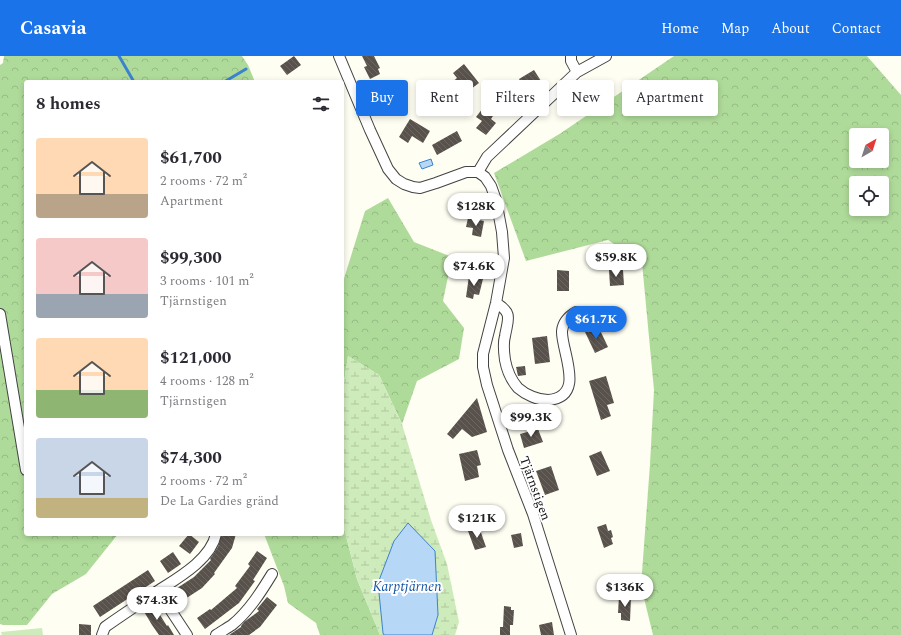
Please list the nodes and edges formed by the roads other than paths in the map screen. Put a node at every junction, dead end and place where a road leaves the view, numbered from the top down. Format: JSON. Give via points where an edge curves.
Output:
{"nodes":[{"id":1,"x":339,"y":56,"type":"edge"},
{"id":2,"x":571,"y":56,"type":"edge"},
{"id":3,"x":606,"y":56,"type":"edge"},
{"id":4,"x":578,"y":72,"type":"junction"},
{"id":5,"x":478,"y":172,"type":"junction"},
{"id":6,"x":496,"y":303,"type":"junction"},
{"id":7,"x":576,"y":312,"type":"dead end"},
{"id":8,"x":0,"y":314,"type":"edge"},
{"id":9,"x":24,"y":458,"type":"edge"},
{"id":10,"x":216,"y":536,"type":"edge"},
{"id":11,"x":272,"y":574,"type":"dead end"},
{"id":12,"x":158,"y":591,"type":"junction"},
{"id":13,"x":102,"y":635,"type":"edge"},
{"id":14,"x":187,"y":635,"type":"edge"},
{"id":15,"x":216,"y":635,"type":"edge"},
{"id":16,"x":571,"y":635,"type":"edge"}],
"edges":[{"from":1,"to":5,"type":"street","via":[[388,169],[396,179],[420,188],[470,171]]},
{"from":2,"to":4,"type":"street","via":[[571,62]]},
{"from":3,"to":4,"type":"street"},
{"from":4,"to":5,"type":"street","via":[[488,158]]},
{"from":5,"to":6,"type":"street","name":"Tjärnstigen","via":[[491,186],[502,232],[504,258]]},
{"from":6,"to":7,"type":"street","via":[[509,317],[504,338],[507,370],[513,382],[525,393],[544,400],[562,396],[570,383],[562,330],[567,319]]},
{"from":6,"to":16,"type":"street","name":"Tjärnstigen","via":[[482,359],[487,385],[537,527]]},
{"from":8,"to":9,"type":"street"},
{"from":10,"to":12,"type":"street","via":[[203,557]]},
{"from":11,"to":15,"type":"street","via":[[248,608]]},
{"from":12,"to":13,"type":"street","via":[[105,627]]},
{"from":12,"to":14,"type":"street"}]}
